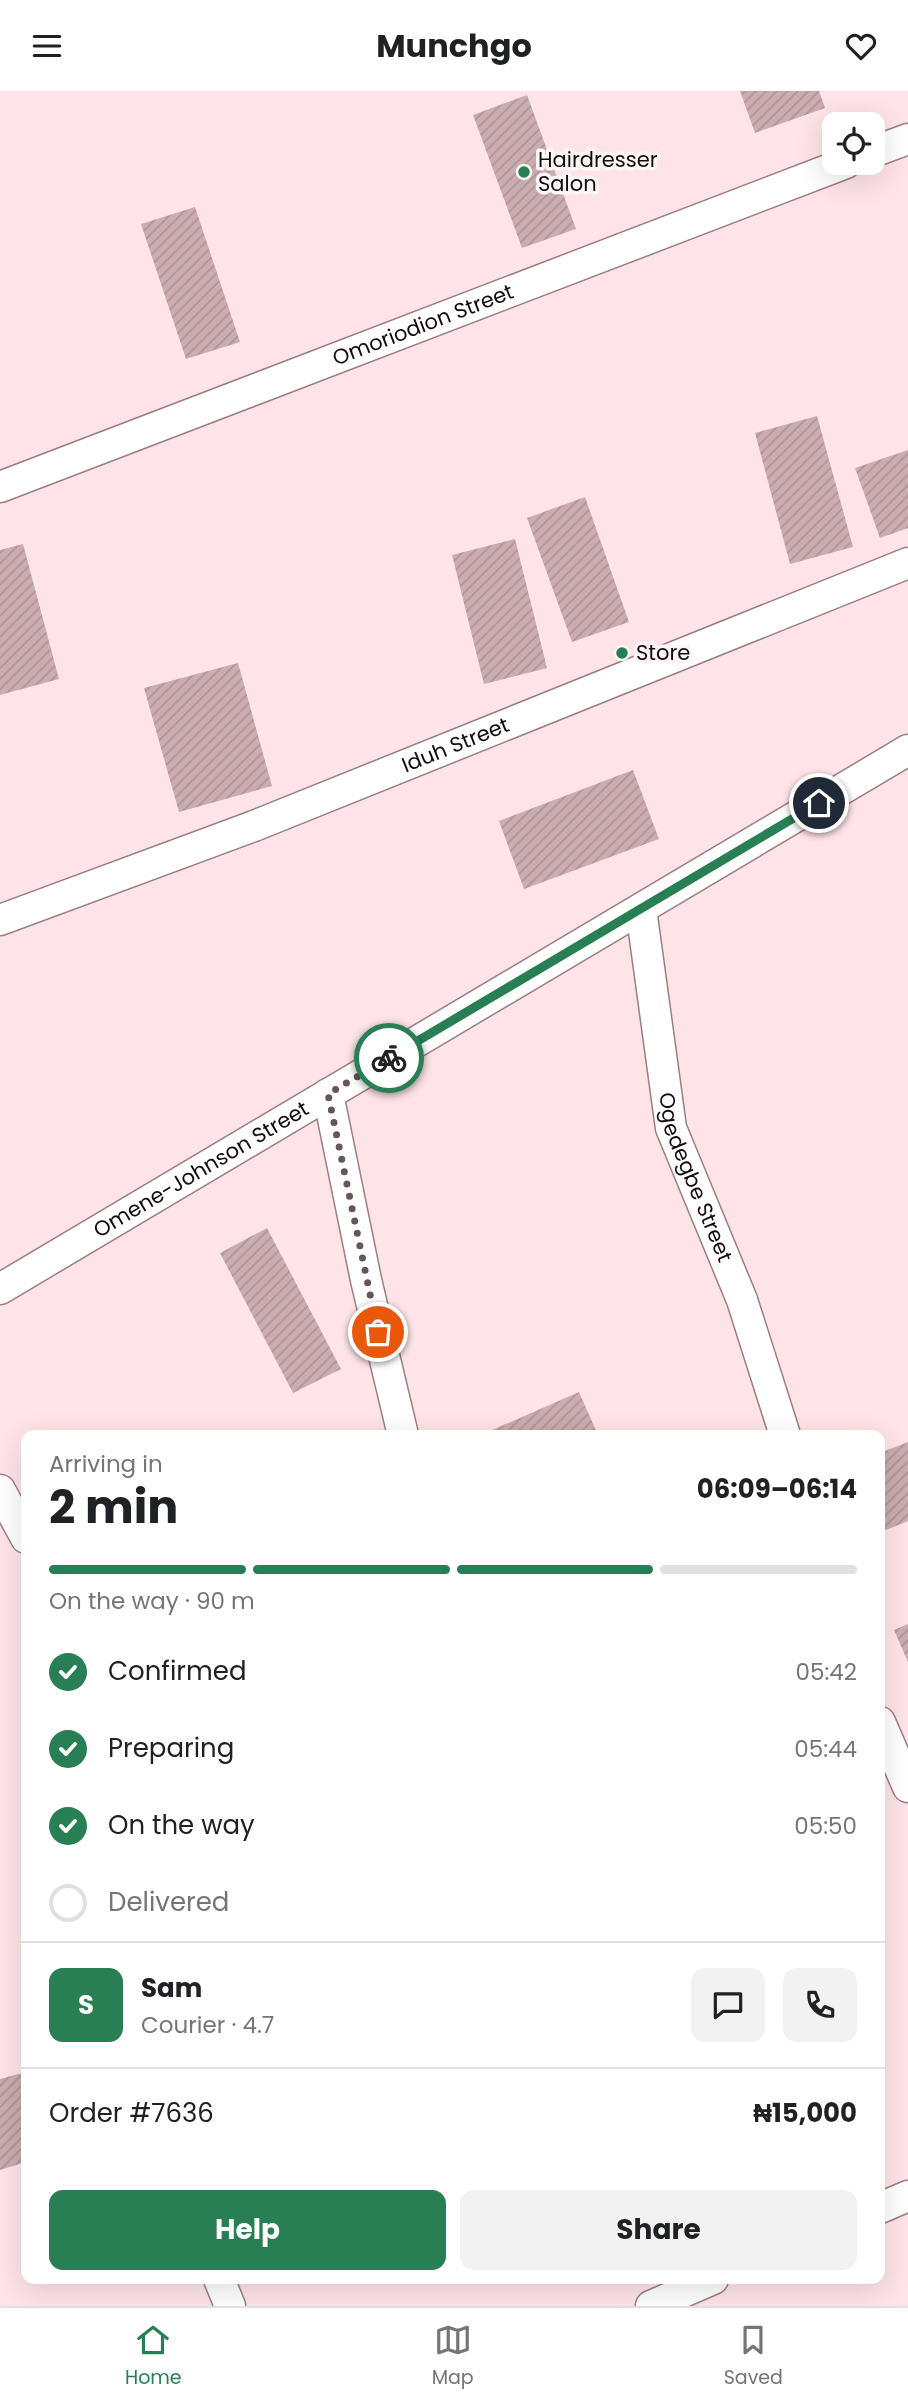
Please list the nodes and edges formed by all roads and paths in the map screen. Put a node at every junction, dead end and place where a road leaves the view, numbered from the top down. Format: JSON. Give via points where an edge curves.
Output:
{"nodes":[{"id":1,"x":908,"y":139,"type":"edge"},
{"id":2,"x":885,"y":148,"type":"edge"},
{"id":3,"x":822,"y":172,"type":"edge"},
{"id":4,"x":0,"y":487,"type":"edge"},
{"id":5,"x":908,"y":563,"type":"edge"},
{"id":6,"x":908,"y":750,"type":"edge"},
{"id":7,"x":641,"y":909,"type":"junction"},
{"id":8,"x":0,"y":920,"type":"edge"},
{"id":9,"x":328,"y":1094,"type":"junction"},
{"id":10,"x":0,"y":1289,"type":"edge"},
{"id":11,"x":402,"y":1430,"type":"edge"},
{"id":12,"x":783,"y":1430,"type":"edge"},
{"id":13,"x":0,"y":1490,"type":"edge"},
{"id":14,"x":21,"y":1529,"type":"edge"},
{"id":15,"x":885,"y":1734,"type":"edge"},
{"id":16,"x":908,"y":1787,"type":"edge"},
{"id":17,"x":908,"y":2196,"type":"edge"},
{"id":18,"x":885,"y":2205,"type":"edge"},
{"id":19,"x":221,"y":2284,"type":"edge"},
{"id":20,"x":692,"y":2284,"type":"edge"},
{"id":21,"x":230,"y":2306,"type":"edge"},
{"id":22,"x":651,"y":2306,"type":"edge"}],
"edges":[{"from":1,"to":2,"type":"street"},
{"from":3,"to":4,"type":"street","name":"Omoriodion Street"},
{"from":5,"to":8,"type":"street","name":"Iduh Street","via":[[267,820]]},
{"from":6,"to":7,"type":"street","name":"Omene-Johnson Street"},
{"from":7,"to":9,"type":"street","name":"Omene-Johnson Street"},
{"from":7,"to":12,"type":"street","name":"Ogedegbe Street","via":[[671,1128],[742,1300]]},
{"from":9,"to":10,"type":"street","name":"Omene-Johnson Street"},
{"from":9,"to":11,"type":"street"},
{"from":13,"to":14,"type":"street"},
{"from":15,"to":16,"type":"street"},
{"from":17,"to":18,"type":"street"},
{"from":19,"to":21,"type":"street"},
{"from":20,"to":22,"type":"street"}]}
